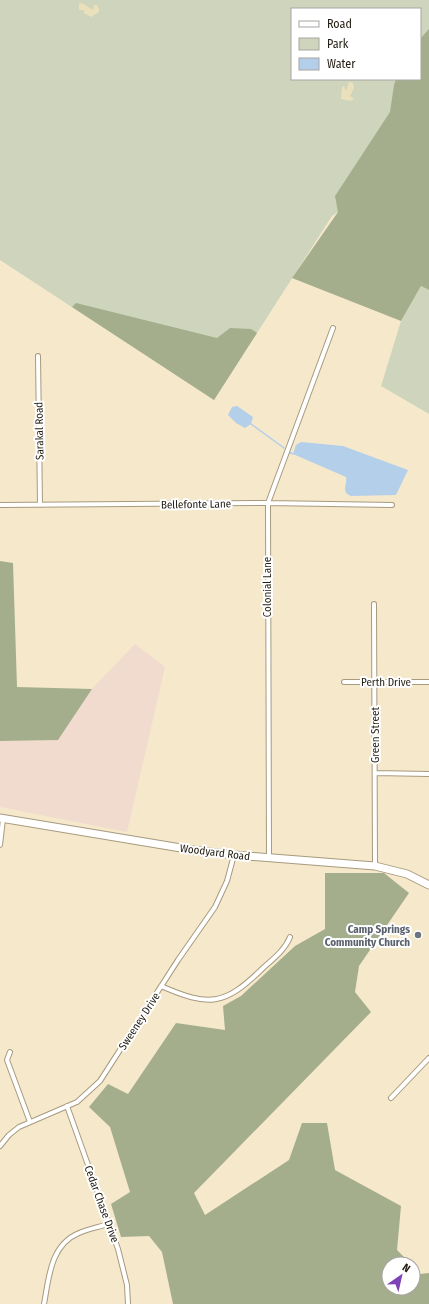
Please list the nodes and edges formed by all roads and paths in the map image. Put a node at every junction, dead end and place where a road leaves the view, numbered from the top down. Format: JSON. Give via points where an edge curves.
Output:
{"nodes":[{"id":1,"x":333,"y":328,"type":"dead end"},
{"id":2,"x":38,"y":356,"type":"dead end"},
{"id":3,"x":268,"y":503,"type":"junction"},
{"id":4,"x":0,"y":505,"type":"edge"},
{"id":5,"x":40,"y":505,"type":"junction"},
{"id":6,"x":392,"y":505,"type":"dead end"},
{"id":7,"x":374,"y":604,"type":"dead end"},
{"id":8,"x":344,"y":682,"type":"dead end"},
{"id":9,"x":375,"y":682,"type":"junction"},
{"id":10,"x":429,"y":682,"type":"edge"},
{"id":11,"x":375,"y":773,"type":"junction"},
{"id":12,"x":429,"y":774,"type":"edge"},
{"id":13,"x":1,"y":819,"type":"edge"},
{"id":14,"x":0,"y":845,"type":"edge"},
{"id":15,"x":234,"y":856,"type":"junction"},
{"id":16,"x":269,"y":858,"type":"junction"},
{"id":17,"x":375,"y":866,"type":"junction"},
{"id":18,"x":429,"y":886,"type":"edge"},
{"id":19,"x":290,"y":937,"type":"dead end"},
{"id":20,"x":161,"y":986,"type":"junction"},
{"id":21,"x":10,"y":1052,"type":"dead end"},
{"id":22,"x":429,"y":1058,"type":"edge"},
{"id":23,"x":391,"y":1098,"type":"dead end"},
{"id":24,"x":67,"y":1106,"type":"junction"},
{"id":25,"x":30,"y":1122,"type":"junction"},
{"id":26,"x":0,"y":1146,"type":"edge"},
{"id":27,"x":108,"y":1224,"type":"junction"},
{"id":28,"x":44,"y":1304,"type":"edge"},
{"id":29,"x":128,"y":1304,"type":"edge"}],
"edges":[{"from":1,"to":3,"type":"street","name":"Colonial Lane"},
{"from":2,"to":5,"type":"street","name":"Sarakal Road"},
{"from":3,"to":5,"type":"street","name":"Bellefonte Lane"},
{"from":3,"to":6,"type":"street","name":"Bellefonte Lane"},
{"from":3,"to":16,"type":"street","name":"Colonial Lane"},
{"from":4,"to":5,"type":"street","name":"Bellefonte Lane"},
{"from":7,"to":9,"type":"street","name":"Green Street"},
{"from":8,"to":9,"type":"street","name":"Perth Drive"},
{"from":9,"to":10,"type":"street","name":"Perth Drive"},
{"from":9,"to":11,"type":"street","name":"Green Street"},
{"from":11,"to":12,"type":"street"},
{"from":11,"to":17,"type":"street","name":"Green Street"},
{"from":13,"to":14,"type":"street"},
{"from":13,"to":15,"type":"main road","name":"Woodyard Road"},
{"from":15,"to":16,"type":"main road","name":"Woodyard Road"},
{"from":15,"to":20,"type":"street","name":"Sweeney Drive","via":[[227,881],[215,907]]},
{"from":16,"to":17,"type":"main road","name":"Woodyard Road"},
{"from":17,"to":18,"type":"main road","name":"Woodyard Road","via":[[396,870]]},
{"from":19,"to":20,"type":"street","via":[[286,946],[250,981],[232,994],[204,1000],[189,998]]},
{"from":20,"to":24,"type":"street","name":"Sweeney Drive","via":[[100,1081],[77,1102]]},
{"from":21,"to":25,"type":"street","via":[[7,1060]]},
{"from":22,"to":23,"type":"street"},
{"from":24,"to":25,"type":"street","name":"Sweeney Drive"},
{"from":24,"to":27,"type":"street","name":"Cedar Chase Drive"},
{"from":25,"to":26,"type":"street","name":"Sweeney Drive","via":[[8,1135]]},
{"from":27,"to":28,"type":"street","via":[[77,1233],[60,1247],[53,1261]]},
{"from":27,"to":29,"type":"street","name":"Cedar Chase Drive","via":[[118,1249],[127,1285]]}]}
